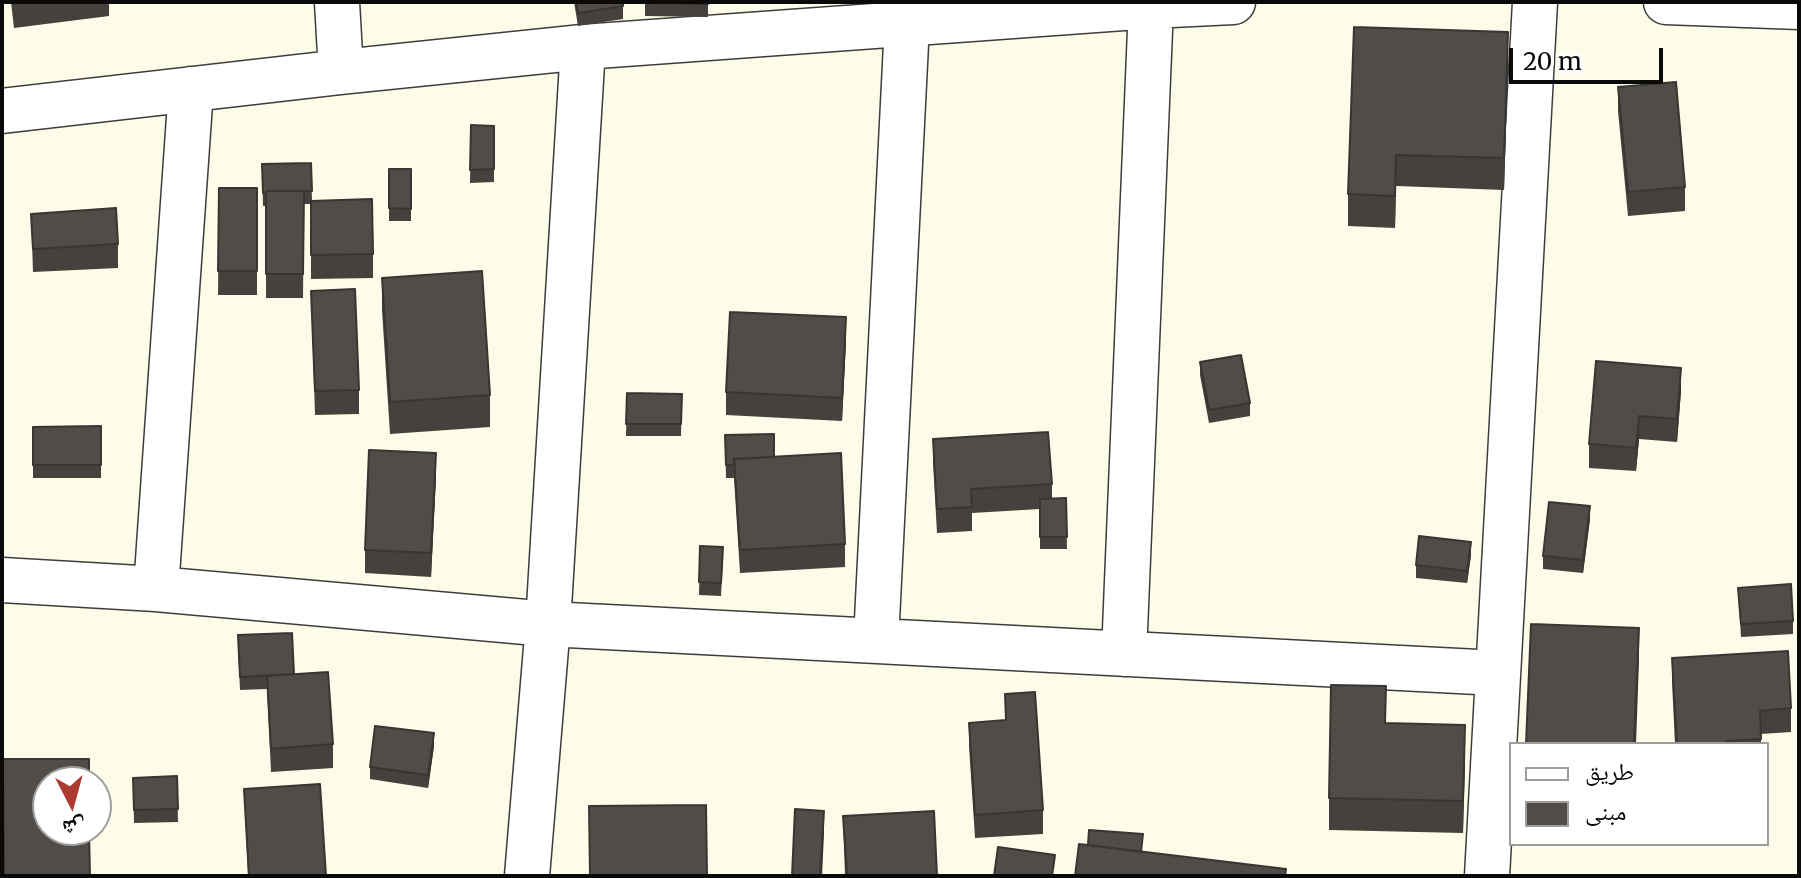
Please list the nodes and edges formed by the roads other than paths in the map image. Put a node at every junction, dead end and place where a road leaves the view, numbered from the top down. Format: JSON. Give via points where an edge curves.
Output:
{"nodes":[{"id":1,"x":337,"y":2,"type":"edge"},
{"id":2,"x":1233,"y":2,"type":"edge"},
{"id":3,"x":1535,"y":2,"type":"edge"},
{"id":4,"x":1666,"y":2,"type":"edge"},
{"id":5,"x":1151,"y":6,"type":"junction"},
{"id":6,"x":1799,"y":7,"type":"edge"},
{"id":7,"x":738,"y":19,"type":"edge"},
{"id":8,"x":907,"y":24,"type":"junction"},
{"id":9,"x":583,"y":47,"type":"junction"},
{"id":10,"x":341,"y":72,"type":"junction"},
{"id":11,"x":191,"y":89,"type":"junction"},
{"id":12,"x":2,"y":111,"type":"edge"},
{"id":13,"x":2,"y":580,"type":"edge"},
{"id":14,"x":156,"y":589,"type":"junction"},
{"id":15,"x":548,"y":624,"type":"junction"},
{"id":16,"x":876,"y":640,"type":"junction"},
{"id":17,"x":1124,"y":654,"type":"junction"},
{"id":18,"x":1497,"y":673,"type":"junction"},
{"id":19,"x":527,"y":876,"type":"edge"},
{"id":20,"x":1487,"y":876,"type":"edge"}],
"edges":[{"from":1,"to":10,"type":"street"},
{"from":2,"to":5,"type":"street"},
{"from":3,"to":18,"type":"street"},
{"from":4,"to":6,"type":"street"},
{"from":5,"to":8,"type":"street"},
{"from":5,"to":17,"type":"street"},
{"from":7,"to":8,"type":"street"},
{"from":7,"to":9,"type":"street"},
{"from":8,"to":16,"type":"street"},
{"from":9,"to":10,"type":"street"},
{"from":9,"to":15,"type":"street"},
{"from":10,"to":11,"type":"street"},
{"from":11,"to":12,"type":"street"},
{"from":11,"to":14,"type":"street"},
{"from":13,"to":14,"type":"street"},
{"from":14,"to":15,"type":"street"},
{"from":15,"to":16,"type":"street"},
{"from":15,"to":19,"type":"street"},
{"from":16,"to":17,"type":"street"},
{"from":17,"to":18,"type":"street"},
{"from":18,"to":20,"type":"street"}]}
